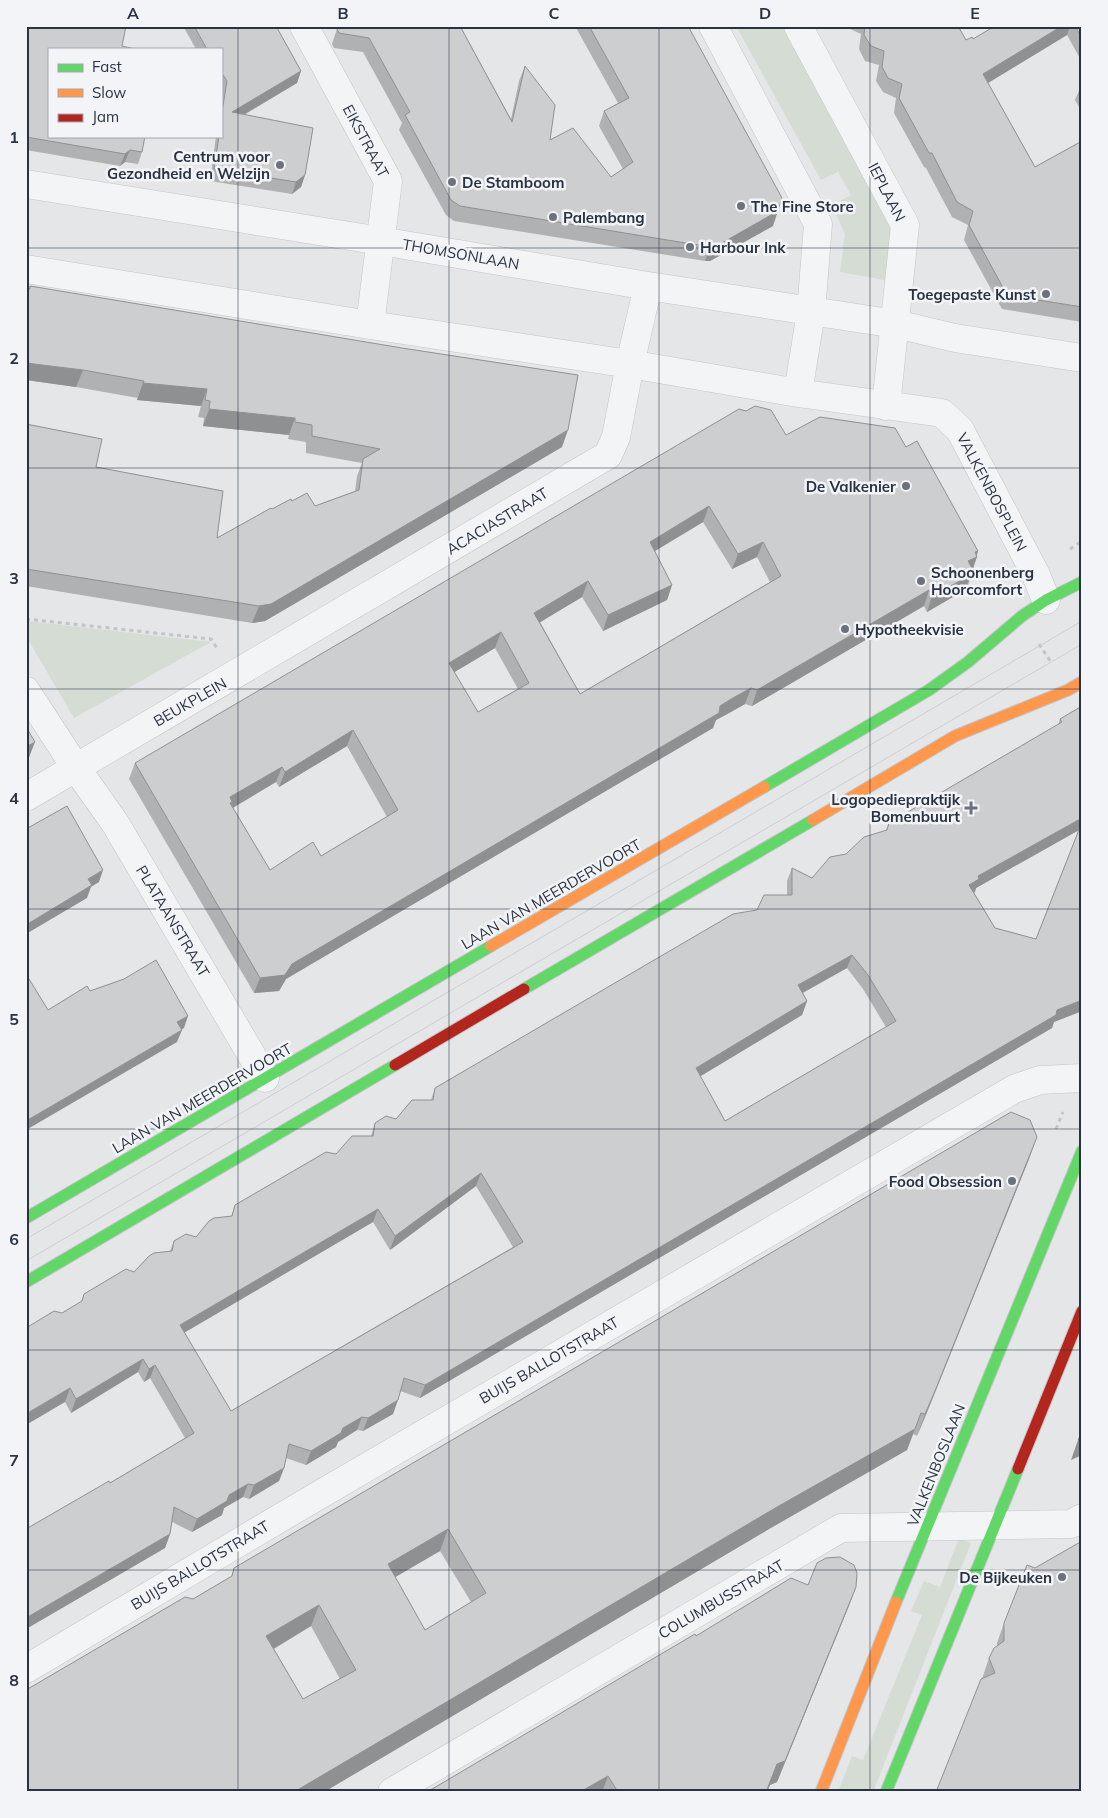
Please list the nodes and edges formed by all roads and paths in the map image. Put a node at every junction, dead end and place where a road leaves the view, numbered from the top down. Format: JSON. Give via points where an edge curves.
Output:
{"nodes":[{"id":1,"x":304,"y":26,"type":"edge"},
{"id":2,"x":713,"y":26,"type":"edge"},
{"id":3,"x":798,"y":26,"type":"edge"},
{"id":4,"x":26,"y":184,"type":"edge"},
{"id":5,"x":381,"y":241,"type":"junction"},
{"id":6,"x":26,"y":269,"type":"edge"},
{"id":7,"x":648,"y":286,"type":"junction"},
{"id":8,"x":811,"y":312,"type":"junction"},
{"id":9,"x":896,"y":324,"type":"junction"},
{"id":10,"x":370,"y":325,"type":"junction"},
{"id":11,"x":1082,"y":358,"type":"edge"},
{"id":12,"x":630,"y":364,"type":"junction"},
{"id":13,"x":798,"y":392,"type":"junction"},
{"id":14,"x":886,"y":406,"type":"junction"},
{"id":15,"x":1082,"y":582,"type":"edge"},
{"id":16,"x":1046,"y":600,"type":"junction"},
{"id":17,"x":26,"y":619,"type":"edge"},
{"id":18,"x":1036,"y":638,"type":"dead end"},
{"id":19,"x":1055,"y":669,"type":"dead end"},
{"id":20,"x":236,"y":675,"type":"junction"},
{"id":21,"x":1082,"y":682,"type":"edge"},
{"id":22,"x":26,"y":691,"type":"edge"},
{"id":23,"x":76,"y":768,"type":"junction"},
{"id":24,"x":26,"y":797,"type":"edge"},
{"id":25,"x":265,"y":1078,"type":"junction"},
{"id":26,"x":1082,"y":1078,"type":"edge"},
{"id":27,"x":1082,"y":1151,"type":"edge"},
{"id":28,"x":26,"y":1218,"type":"edge"},
{"id":29,"x":26,"y":1282,"type":"edge"},
{"id":30,"x":1082,"y":1311,"type":"edge"},
{"id":31,"x":1082,"y":1518,"type":"edge"},
{"id":32,"x":994,"y":1526,"type":"junction"},
{"id":33,"x":926,"y":1527,"type":"junction"},
{"id":34,"x":26,"y":1669,"type":"edge"},
{"id":35,"x":392,"y":1792,"type":"edge"},
{"id":36,"x":821,"y":1792,"type":"edge"},
{"id":37,"x":886,"y":1792,"type":"edge"}],
"edges":[{"from":1,"to":5,"type":"street","name":"EIKSTRAAT","via":[[388,181]]},
{"from":2,"to":8,"type":"street","via":[[818,224]]},
{"from":3,"to":9,"type":"street","name":"IEPLAAN","via":[[905,225]]},
{"from":4,"to":5,"type":"street","name":"THOMSONLAAN"},
{"from":5,"to":7,"type":"street","name":"THOMSONLAAN"},
{"from":5,"to":10,"type":"street","name":"EIKSTRAAT"},
{"from":6,"to":10,"type":"street"},
{"from":7,"to":8,"type":"street","name":"THOMSONLAAN"},
{"from":7,"to":12,"type":"street","name":"ACACIASTRAAT"},
{"from":8,"to":9,"type":"street","name":"THOMSONLAAN"},
{"from":8,"to":13,"type":"street"},
{"from":9,"to":11,"type":"street","via":[[955,338]]},
{"from":9,"to":14,"type":"street","name":"IEPLAAN"},
{"from":10,"to":12,"type":"street"},
{"from":12,"to":13,"type":"street"},
{"from":12,"to":20,"type":"street","name":"ACACIASTRAAT","via":[[616,437],[608,455]]},
{"from":13,"to":14,"type":"street"},
{"from":14,"to":16,"type":"street","name":"VALKENBOSPLEIN","via":[[942,413],[960,430]]},
{"from":15,"to":16,"type":"street","name":"LAAN VAN MEERDERVOORT"},
{"from":16,"to":25,"type":"street","name":"LAAN VAN MEERDERVOORT","via":[[929,690]]},
{"from":17,"to":20,"type":"path","name":"BEUKPLEIN","via":[[212,639]]},
{"from":18,"to":19,"type":"path"},
{"from":20,"to":23,"type":"street","name":"BEUKPLEIN"},
{"from":21,"to":29,"type":"street","via":[[955,736]]},
{"from":22,"to":23,"type":"street"},
{"from":23,"to":24,"type":"street"},
{"from":23,"to":25,"type":"street","name":"PLATAANSTRAAT","via":[[115,823]]},
{"from":25,"to":28,"type":"street","name":"LAAN VAN MEERDERVOORT"},
{"from":26,"to":34,"type":"street","name":"BUIJS BALLOTSTRAAT","via":[[1040,1080],[1014,1089]]},
{"from":27,"to":33,"type":"street","name":"VALKENBOSLAAN"},
{"from":30,"to":32,"type":"street"},
{"from":31,"to":32,"type":"street","name":"COLUMBUSSTRAAT","via":[[1071,1524]]},
{"from":32,"to":33,"type":"street","name":"COLUMBUSSTRAAT"},
{"from":32,"to":37,"type":"street"},
{"from":33,"to":35,"type":"street","name":"COLUMBUSSTRAAT","via":[[841,1528]]},
{"from":33,"to":36,"type":"street","name":"VALKENBOSLAAN"}]}
